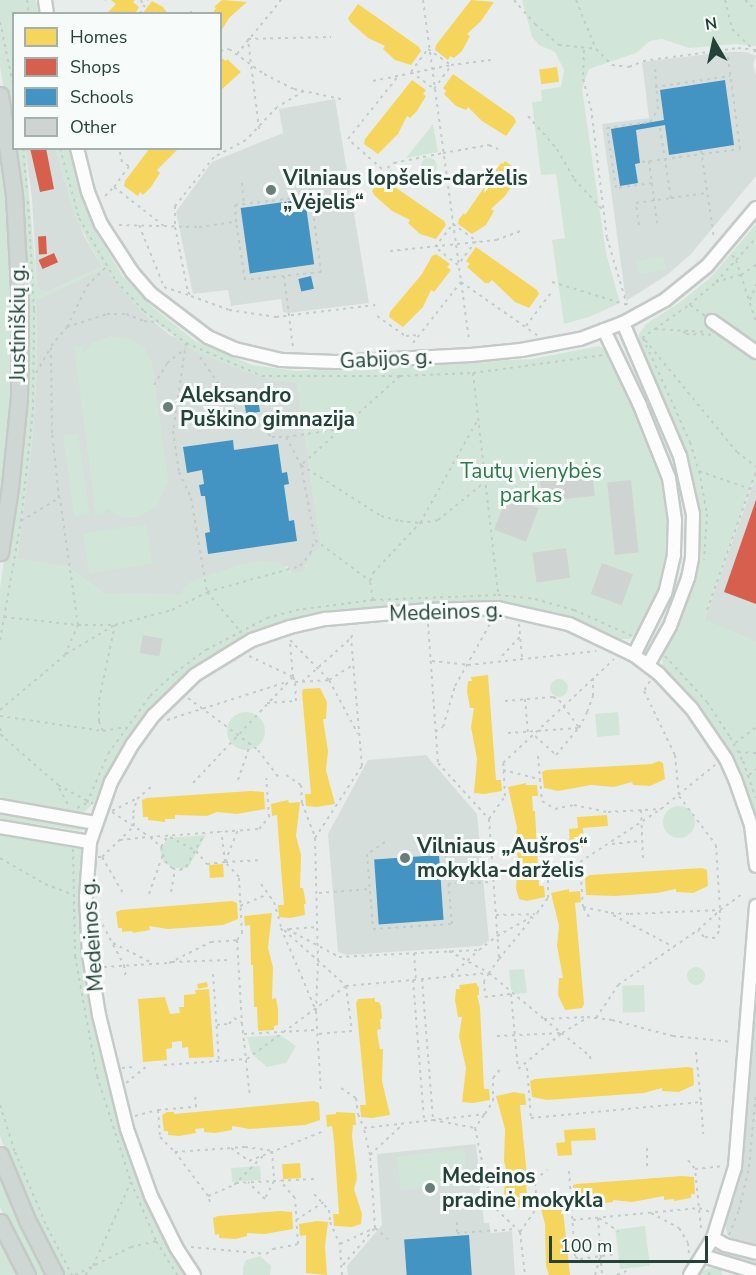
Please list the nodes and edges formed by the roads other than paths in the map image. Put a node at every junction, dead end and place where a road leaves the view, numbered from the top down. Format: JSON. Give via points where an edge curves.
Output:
{"nodes":[{"id":1,"x":0,"y":95,"type":"edge"},
{"id":2,"x":79,"y":150,"type":"edge"},
{"id":3,"x":756,"y":208,"type":"edge"},
{"id":4,"x":712,"y":321,"type":"road end"},
{"id":5,"x":623,"y":323,"type":"junction"},
{"id":6,"x":604,"y":330,"type":"junction"},
{"id":7,"x":756,"y":352,"type":"edge"},
{"id":8,"x":0,"y":552,"type":"edge"},
{"id":9,"x":634,"y":655,"type":"junction"},
{"id":10,"x":648,"y":664,"type":"junction"},
{"id":11,"x":0,"y":806,"type":"edge"},
{"id":12,"x":95,"y":823,"type":"junction"},
{"id":13,"x":0,"y":827,"type":"edge"},
{"id":14,"x":753,"y":828,"type":"edge"},
{"id":15,"x":90,"y":842,"type":"junction"},
{"id":16,"x":756,"y":866,"type":"edge"},
{"id":17,"x":756,"y":906,"type":"edge"},
{"id":18,"x":0,"y":1155,"type":"edge"},
{"id":19,"x":0,"y":1222,"type":"edge"},
{"id":20,"x":713,"y":1238,"type":"junction"},
{"id":21,"x":756,"y":1253,"type":"edge"},
{"id":22,"x":703,"y":1256,"type":"junction"},
{"id":23,"x":756,"y":1272,"type":"edge"},
{"id":24,"x":27,"y":1275,"type":"edge"},
{"id":25,"x":55,"y":1275,"type":"edge"},
{"id":26,"x":194,"y":1275,"type":"edge"},
{"id":27,"x":690,"y":1275,"type":"edge"}],
"edges":[{"from":1,"to":8,"type":"main road","name":"Justiniškių g.","via":[[15,206],[20,348],[10,488]]},
{"from":2,"to":6,"type":"street","name":"Gabijos g.","via":[[94,209],[132,272],[150,293],[188,324],[235,349],[281,360],[336,362],[521,350]]},
{"from":3,"to":5,"type":"street","name":"Gabijos g.","via":[[707,266],[665,300]]},
{"from":4,"to":7,"type":"street"},
{"from":5,"to":6,"type":"street","name":"Gabijos g."},
{"from":5,"to":10,"type":"street","via":[[638,341],[680,456],[693,514],[688,578],[670,626]]},
{"from":6,"to":9,"type":"street","via":[[669,478],[675,520],[671,571],[665,592]]},
{"from":9,"to":10,"type":"street","name":"Medeinos g."},
{"from":9,"to":12,"type":"street","name":"Medeinos g.","via":[[569,624],[498,608],[326,619],[281,629],[213,662],[166,701],[121,763]]},
{"from":10,"to":14,"type":"street","name":"Medeinos g.","via":[[703,723],[735,779]]},
{"from":11,"to":12,"type":"street"},
{"from":12,"to":15,"type":"street","name":"Medeinos g."},
{"from":13,"to":15,"type":"street"},
{"from":14,"to":16,"type":"street","name":"Medeinos g."},
{"from":15,"to":26,"type":"street","name":"Medeinos g.","via":[[86,897],[89,955],[99,1015],[127,1129],[151,1196]]},
{"from":17,"to":20,"type":"street","via":[[735,1167]]},
{"from":18,"to":25,"type":"main road"},
{"from":19,"to":24,"type":"main road"},
{"from":20,"to":21,"type":"street"},
{"from":20,"to":22,"type":"street"},
{"from":22,"to":23,"type":"street"},
{"from":22,"to":27,"type":"street"}]}
